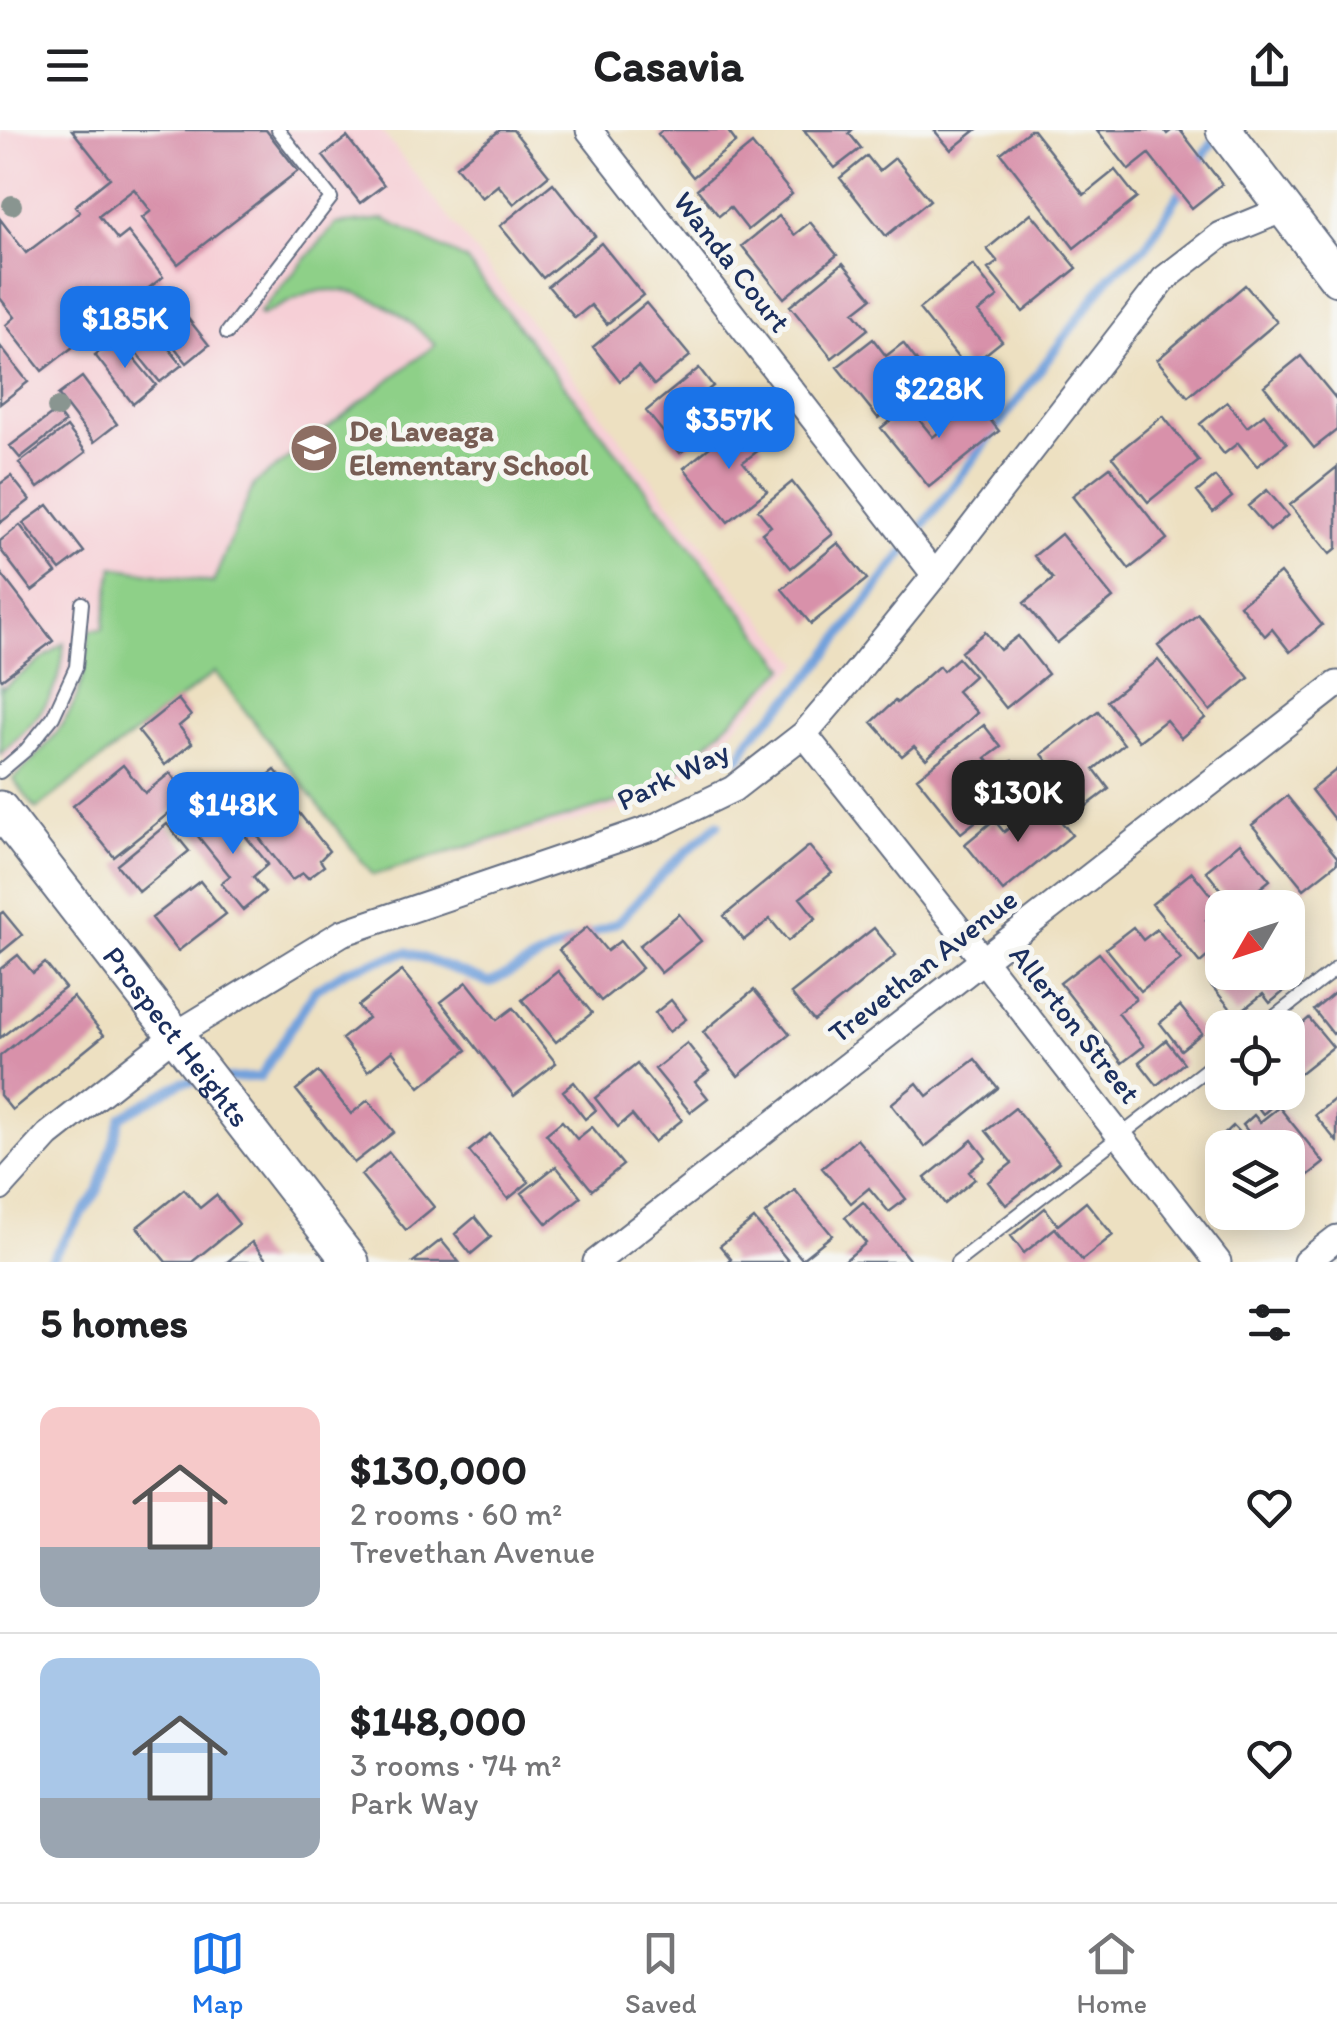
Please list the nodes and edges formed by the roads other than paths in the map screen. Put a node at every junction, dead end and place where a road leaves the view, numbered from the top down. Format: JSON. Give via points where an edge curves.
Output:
{"nodes":[{"id":1,"x":278,"y":130,"type":"edge"},
{"id":2,"x":589,"y":130,"type":"edge"},
{"id":3,"x":1224,"y":130,"type":"edge"},
{"id":4,"x":1284,"y":209,"type":"junction"},
{"id":5,"x":1337,"y":278,"type":"edge"},
{"id":6,"x":228,"y":333,"type":"dead end"},
{"id":7,"x":936,"y":576,"type":"junction"},
{"id":8,"x":82,"y":603,"type":"dead end"},
{"id":9,"x":1337,"y":684,"type":"edge"},
{"id":10,"x":804,"y":734,"type":"junction"},
{"id":11,"x":0,"y":772,"type":"edge"},
{"id":12,"x":0,"y":809,"type":"edge"},
{"id":13,"x":984,"y":960,"type":"junction"},
{"id":14,"x":1337,"y":968,"type":"edge"},
{"id":15,"x":1283,"y":1010,"type":"edge"},
{"id":16,"x":175,"y":1036,"type":"junction"},
{"id":17,"x":1205,"y":1070,"type":"edge"},
{"id":18,"x":1121,"y":1136,"type":"junction"},
{"id":19,"x":0,"y":1188,"type":"edge"},
{"id":20,"x":1337,"y":1238,"type":"edge"},
{"id":21,"x":351,"y":1262,"type":"edge"},
{"id":22,"x":596,"y":1262,"type":"edge"},
{"id":23,"x":957,"y":1262,"type":"edge"},
{"id":24,"x":1218,"y":1262,"type":"edge"},
{"id":25,"x":1306,"y":1262,"type":"edge"}],
"edges":[{"from":1,"to":6,"type":"lane","via":[[330,198]]},
{"from":2,"to":7,"type":"street","name":"Wanda Court"},
{"from":3,"to":4,"type":"street"},
{"from":4,"to":5,"type":"street"},
{"from":4,"to":7,"type":"street","name":"Park Way","via":[[1221,235],[1164,279]]},
{"from":7,"to":10,"type":"street","name":"Park Way"},
{"from":8,"to":11,"type":"lane","via":[[76,667],[53,718]]},
{"from":9,"to":13,"type":"street","name":"Trevethan Avenue"},
{"from":10,"to":13,"type":"street","name":"Allerton Street"},
{"from":10,"to":16,"type":"street","name":"Park Way","via":[[734,788],[654,827],[342,933]]},
{"from":12,"to":16,"type":"street","name":"Prospect Heights"},
{"from":13,"to":18,"type":"street","name":"Allerton Street"},
{"from":13,"to":22,"type":"street","name":"Trevethan Avenue"},
{"from":14,"to":15,"type":"lane"},
{"from":16,"to":19,"type":"street","name":"Park Way","via":[[48,1135]]},
{"from":16,"to":21,"type":"street","name":"Prospect Heights"},
{"from":17,"to":18,"type":"lane"},
{"from":18,"to":23,"type":"lane"},
{"from":18,"to":24,"type":"street","name":"Allerton Street"},
{"from":20,"to":25,"type":"street"}]}
